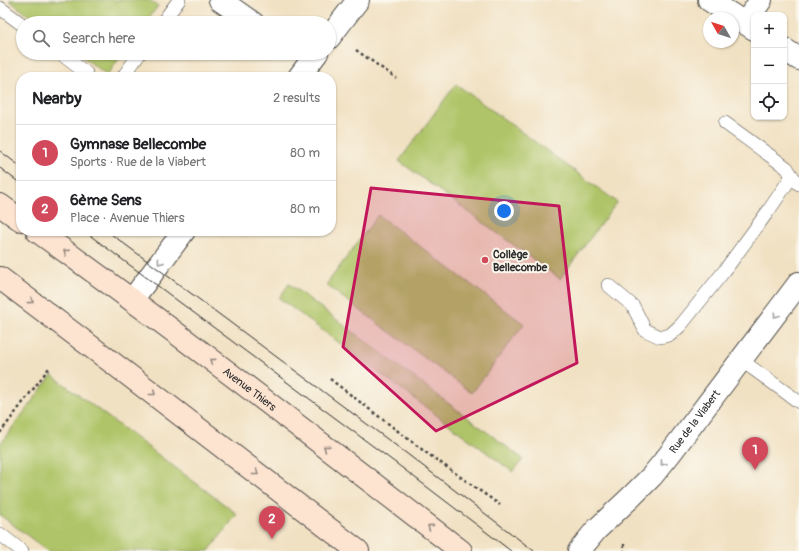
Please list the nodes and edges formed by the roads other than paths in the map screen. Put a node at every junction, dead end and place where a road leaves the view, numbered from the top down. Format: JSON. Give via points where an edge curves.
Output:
{"nodes":[{"id":1,"x":179,"y":0,"type":"edge"},
{"id":2,"x":220,"y":0,"type":"edge"},
{"id":3,"x":358,"y":0,"type":"edge"},
{"id":4,"x":710,"y":0,"type":"edge"},
{"id":5,"x":762,"y":0,"type":"edge"},
{"id":6,"x":0,"y":8,"type":"edge"},
{"id":7,"x":167,"y":16,"type":"edge"},
{"id":8,"x":243,"y":16,"type":"edge"},
{"id":9,"x":16,"y":20,"type":"edge"},
{"id":10,"x":750,"y":26,"type":"edge"},
{"id":11,"x":336,"y":29,"type":"edge"},
{"id":12,"x":787,"y":51,"type":"edge"},
{"id":13,"x":799,"y":58,"type":"edge"},
{"id":14,"x":70,"y":60,"type":"edge"},
{"id":15,"x":135,"y":60,"type":"edge"},
{"id":16,"x":86,"y":72,"type":"dead end"},
{"id":17,"x":127,"y":72,"type":"edge"},
{"id":18,"x":725,"y":123,"type":"dead end"},
{"id":19,"x":796,"y":180,"type":"edge"},
{"id":20,"x":0,"y":205,"type":"edge"},
{"id":21,"x":16,"y":216,"type":"edge"},
{"id":22,"x":44,"y":236,"type":"edge"},
{"id":23,"x":180,"y":236,"type":"edge"},
{"id":24,"x":0,"y":278,"type":"edge"},
{"id":25,"x":799,"y":283,"type":"edge"},
{"id":26,"x":608,"y":284,"type":"dead end"},
{"id":27,"x":132,"y":300,"type":"junction"},
{"id":28,"x":741,"y":360,"type":"junction"},
{"id":29,"x":799,"y":402,"type":"edge"},
{"id":30,"x":0,"y":534,"type":"edge"},
{"id":31,"x":22,"y":551,"type":"edge"},
{"id":32,"x":358,"y":551,"type":"edge"},
{"id":33,"x":461,"y":551,"type":"edge"},
{"id":34,"x":579,"y":551,"type":"edge"}],
"edges":[{"from":1,"to":7,"type":"lane"},
{"from":2,"to":8,"type":"street"},
{"from":3,"to":11,"type":"street"},
{"from":4,"to":10,"type":"street"},
{"from":5,"to":10,"type":"street"},
{"from":6,"to":9,"type":"lane"},
{"from":12,"to":13,"type":"street"},
{"from":14,"to":16,"type":"lane"},
{"from":15,"to":17,"type":"lane"},
{"from":18,"to":19,"type":"lane","via":[[787,168]]},
{"from":19,"to":26,"type":"lane","via":[[769,210],[681,325],[670,335],[660,337],[645,330],[633,306]]},
{"from":20,"to":21,"type":"main road"},
{"from":27,"to":22,"type":"main road","name":"Avenue Thiers","one_way":true},
{"from":23,"to":27,"type":"street","one_way":true},
{"from":24,"to":32,"type":"main road","one_way":true},
{"from":25,"to":28,"type":"street","name":"Rue de la Viabert","one_way":true},
{"from":33,"to":27,"type":"main road","name":"Avenue Thiers","one_way":true},
{"from":28,"to":29,"type":"lane"},
{"from":28,"to":34,"type":"street","name":"Rue de la Viabert","one_way":true,"via":[[652,476],[596,530]]},
{"from":30,"to":31,"type":"lane"}]}
